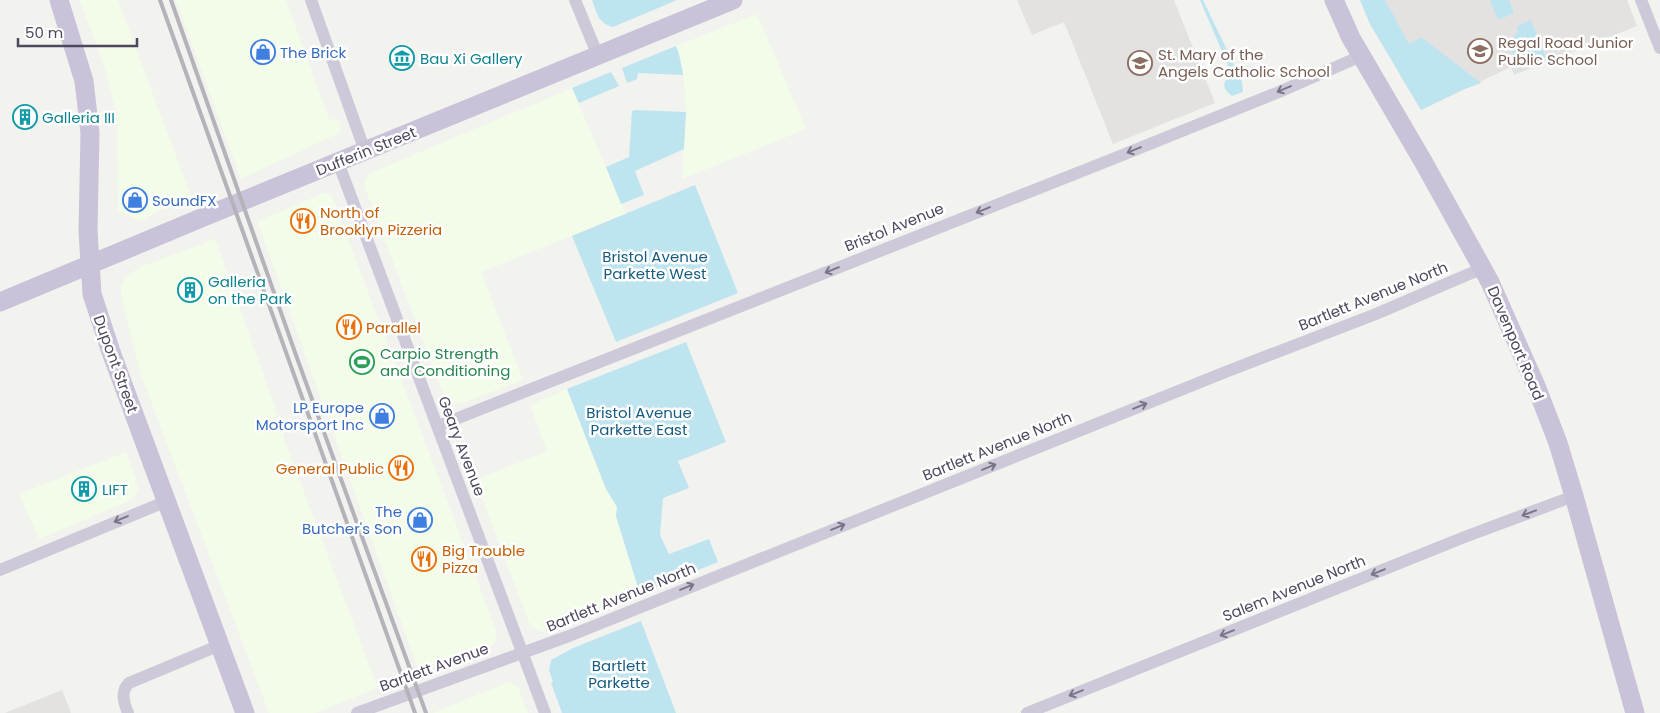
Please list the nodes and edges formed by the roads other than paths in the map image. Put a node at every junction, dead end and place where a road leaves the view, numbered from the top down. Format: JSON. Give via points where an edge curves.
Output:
{"nodes":[{"id":1,"x":58,"y":0,"type":"edge"},
{"id":2,"x":311,"y":0,"type":"edge"},
{"id":3,"x":575,"y":0,"type":"edge"},
{"id":4,"x":732,"y":0,"type":"edge"},
{"id":5,"x":1334,"y":0,"type":"edge"},
{"id":6,"x":1641,"y":0,"type":"edge"},
{"id":7,"x":1660,"y":48,"type":"edge"},
{"id":8,"x":598,"y":56,"type":"junction"},
{"id":9,"x":1361,"y":56,"type":"junction"},
{"id":10,"x":365,"y":151,"type":"junction"},
{"id":11,"x":338,"y":162,"type":"junction"},
{"id":12,"x":89,"y":264,"type":"junction"},
{"id":13,"x":1482,"y":268,"type":"junction"},
{"id":14,"x":0,"y":302,"type":"edge"},
{"id":15,"x":438,"y":426,"type":"junction"},
{"id":16,"x":1574,"y":496,"type":"junction"},
{"id":17,"x":166,"y":501,"type":"junction"},
{"id":18,"x":0,"y":570,"type":"edge"},
{"id":19,"x":220,"y":645,"type":"junction"},
{"id":20,"x":523,"y":653,"type":"junction"},
{"id":21,"x":128,"y":713,"type":"edge"},
{"id":22,"x":246,"y":713,"type":"edge"},
{"id":23,"x":357,"y":713,"type":"edge"},
{"id":24,"x":546,"y":713,"type":"edge"},
{"id":25,"x":1027,"y":713,"type":"edge"},
{"id":26,"x":1635,"y":713,"type":"edge"}],
"edges":[{"from":1,"to":12,"type":"main road","name":"Dupont Street","via":[[78,59],[87,101],[90,132]]},
{"from":2,"to":10,"type":"street"},
{"from":3,"to":8,"type":"street"},
{"from":4,"to":8,"type":"main road","name":"Dufferin Street"},
{"from":5,"to":9,"type":"main road","name":"Davenport Road"},
{"from":6,"to":7,"type":"street"},
{"from":8,"to":10,"type":"main road","name":"Dufferin Street"},
{"from":9,"to":13,"type":"main road","name":"Davenport Road"},
{"from":9,"to":15,"type":"street","name":"Bristol Avenue","one_way":true,"via":[[1110,160]]},
{"from":10,"to":11,"type":"main road","name":"Dufferin Street"},
{"from":11,"to":12,"type":"main road","name":"Dufferin Street"},
{"from":11,"to":15,"type":"street","name":"Geary Avenue"},
{"from":12,"to":14,"type":"main road","name":"Dufferin Street"},
{"from":12,"to":17,"type":"main road","name":"Dupont Street","via":[[97,310]]},
{"from":13,"to":16,"type":"main road","name":"Davenport Road","via":[[1536,386]]},
{"from":20,"to":13,"type":"street","name":"Bartlett Avenue North","one_way":true,"via":[[1376,314]]},
{"from":15,"to":20,"type":"street","name":"Geary Avenue"},
{"from":16,"to":25,"type":"street","name":"Salem Avenue North","one_way":true},
{"from":16,"to":26,"type":"main road","name":"Davenport Road"},
{"from":17,"to":18,"type":"street","one_way":true},
{"from":17,"to":19,"type":"main road","name":"Dupont Street"},
{"from":19,"to":21,"type":"street","via":[[129,683],[123,696]]},
{"from":19,"to":22,"type":"main road","name":"Dupont Street"},
{"from":20,"to":23,"type":"street","name":"Bartlett Avenue"},
{"from":20,"to":24,"type":"street","name":"Geary Avenue"}]}
